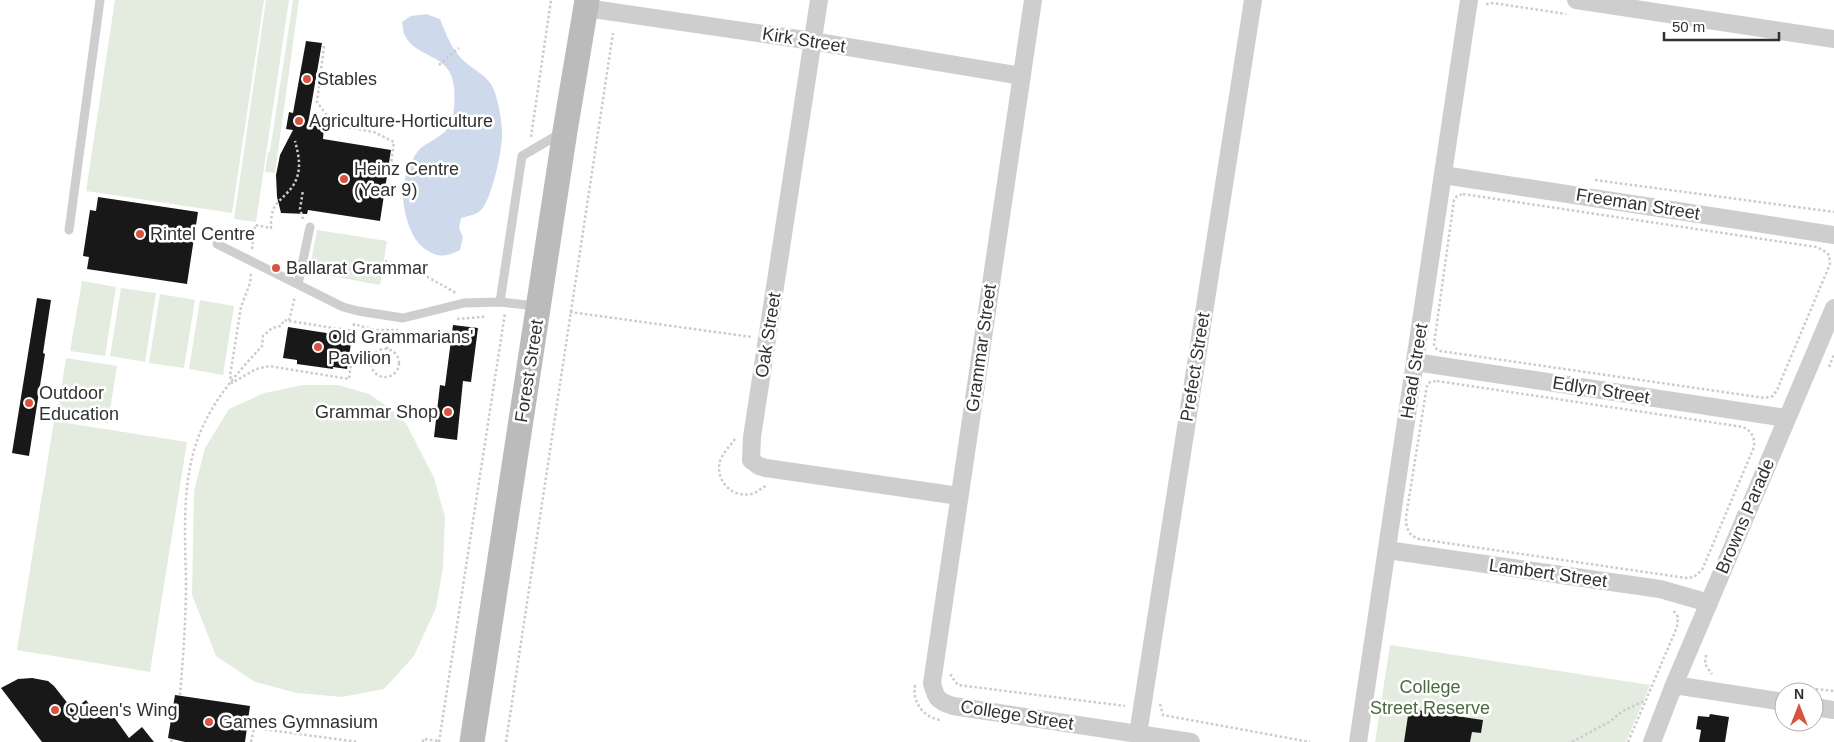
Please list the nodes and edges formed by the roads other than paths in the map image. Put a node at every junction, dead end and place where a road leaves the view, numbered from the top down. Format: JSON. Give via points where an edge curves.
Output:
{"nodes":[{"id":1,"x":100,"y":0,"type":"edge"},
{"id":2,"x":819,"y":0,"type":"edge"},
{"id":3,"x":1032,"y":0,"type":"edge"},
{"id":4,"x":1253,"y":0,"type":"edge"},
{"id":5,"x":1469,"y":0,"type":"edge"},
{"id":6,"x":1576,"y":0,"type":"edge"},
{"id":7,"x":587,"y":4,"type":"edge"},
{"id":8,"x":1834,"y":39,"type":"edge"},
{"id":9,"x":812,"y":41,"type":"junction"},
{"id":10,"x":1021,"y":76,"type":"junction"},
{"id":11,"x":565,"y":131,"type":"junction"},
{"id":12,"x":1443,"y":174,"type":"junction"},
{"id":13,"x":310,"y":227,"type":"road end"},
{"id":14,"x":69,"y":230,"type":"dead end"},
{"id":15,"x":1834,"y":235,"type":"edge"},
{"id":16,"x":217,"y":244,"type":"dead end"},
{"id":17,"x":298,"y":284,"type":"junction"},
{"id":18,"x":503,"y":302,"type":"junction"},
{"id":19,"x":539,"y":306,"type":"junction"},
{"id":20,"x":1834,"y":308,"type":"edge"},
{"id":21,"x":1415,"y":362,"type":"junction"},
{"id":22,"x":1786,"y":418,"type":"junction"},
{"id":23,"x":959,"y":496,"type":"junction"},
{"id":24,"x":1387,"y":550,"type":"junction"},
{"id":25,"x":1709,"y":603,"type":"junction"},
{"id":26,"x":1674,"y":685,"type":"junction"},
{"id":27,"x":935,"y":695,"type":"joint"},
{"id":28,"x":1774,"y":700,"type":"edge"},
{"id":29,"x":1138,"y":734,"type":"junction"},
{"id":30,"x":1180,"y":741,"type":"edge"},
{"id":31,"x":472,"y":742,"type":"edge"},
{"id":32,"x":1358,"y":742,"type":"edge"},
{"id":33,"x":1650,"y":742,"type":"edge"}],
"edges":[{"from":1,"to":14,"type":"lane"},
{"from":2,"to":9,"type":"street","name":"Oak Street"},
{"from":3,"to":10,"type":"street","name":"Grammar Street"},
{"from":4,"to":29,"type":"street","name":"Prefect Street"},
{"from":5,"to":12,"type":"street","name":"Head Street"},
{"from":6,"to":8,"type":"street"},
{"from":7,"to":9,"type":"street","name":"Kirk Street"},
{"from":7,"to":11,"type":"street","name":"Forest Street"},
{"from":9,"to":10,"type":"street","name":"Kirk Street"},
{"from":9,"to":23,"type":"street","name":"Oak Street","via":[[747,464]]},
{"from":10,"to":23,"type":"street","name":"Grammar Street"},
{"from":11,"to":18,"type":"lane","via":[[522,156]]},
{"from":11,"to":19,"type":"street","name":"Forest Street"},
{"from":12,"to":15,"type":"street","name":"Freeman Street"},
{"from":12,"to":21,"type":"street","name":"Head Street"},
{"from":13,"to":17,"type":"lane"},
{"from":16,"to":17,"type":"lane"},
{"from":17,"to":18,"type":"lane","via":[[347,309],[396,317],[410,317],[454,305]]},
{"from":18,"to":19,"type":"lane"},
{"from":19,"to":31,"type":"street","name":"Forest Street"},
{"from":20,"to":22,"type":"street","name":"Browns Parade"},
{"from":21,"to":22,"type":"street","name":"Edlyn Street"},
{"from":21,"to":24,"type":"street","name":"Head Street"},
{"from":22,"to":25,"type":"street","name":"Browns Parade"},
{"from":23,"to":27,"type":"street","name":"Grammar Street","via":[[932,683]]},
{"from":24,"to":25,"type":"street","name":"Lambert Street","via":[[1660,589]]},
{"from":24,"to":32,"type":"street","name":"Head Street"},
{"from":25,"to":26,"type":"street","name":"Browns Parade"},
{"from":26,"to":28,"type":"street"},
{"from":26,"to":33,"type":"street","name":"Browns Parade"},
{"from":27,"to":29,"type":"street","name":"College Street","via":[[941,702],[954,706]]},
{"from":29,"to":30,"type":"street","name":"College Street"}]}
